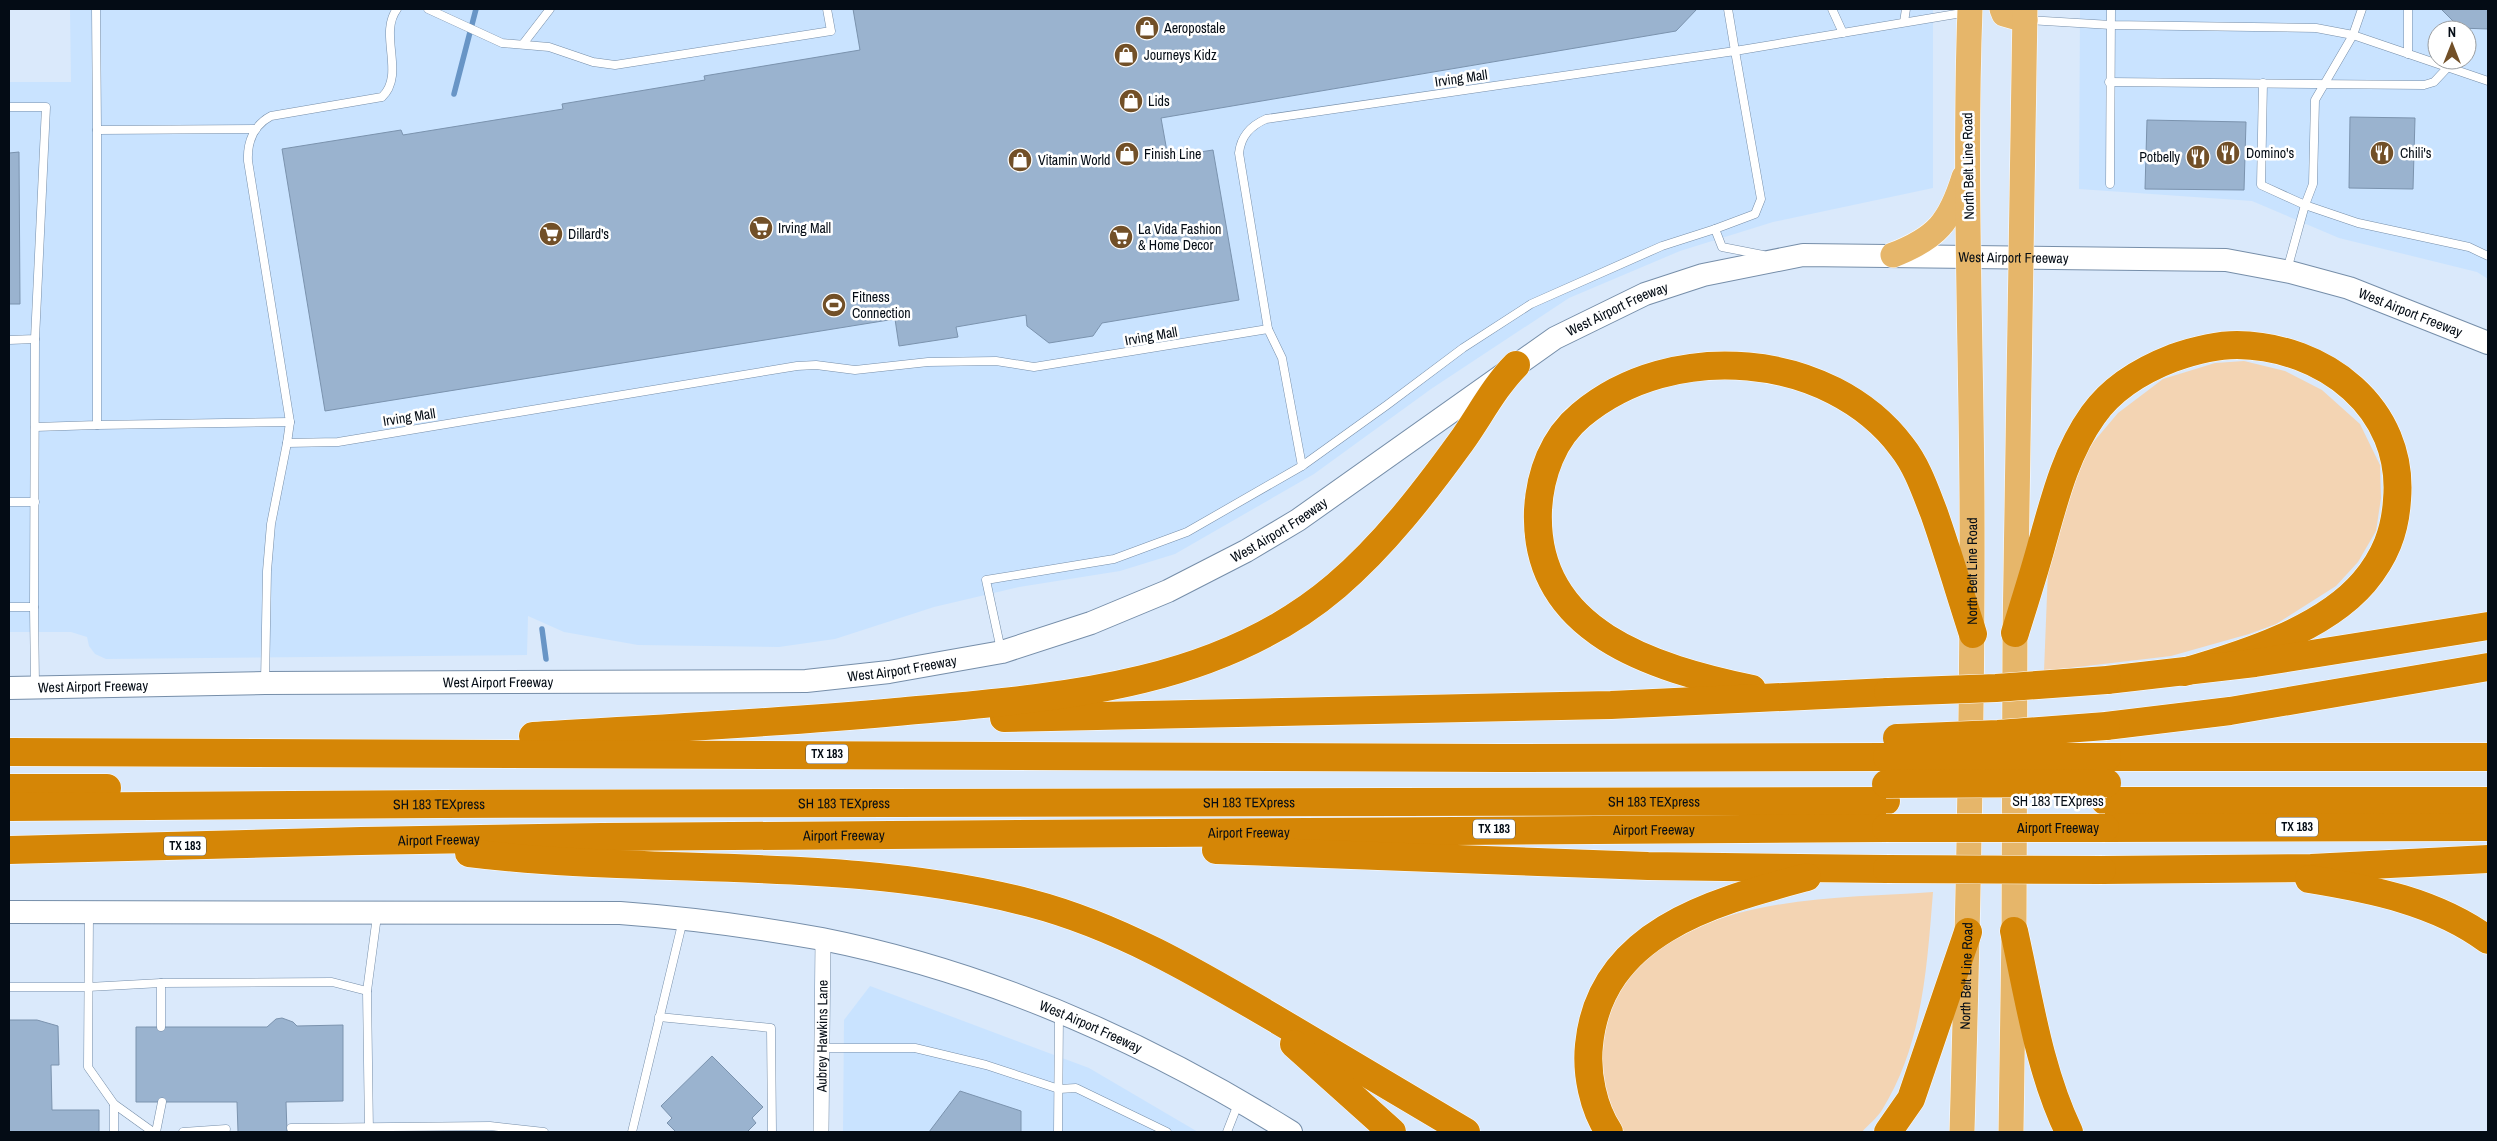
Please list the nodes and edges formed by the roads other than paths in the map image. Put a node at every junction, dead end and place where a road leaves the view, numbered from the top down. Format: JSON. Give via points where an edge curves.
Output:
{"nodes":[{"id":1,"x":96,"y":9,"type":"edge"},
{"id":2,"x":397,"y":9,"type":"edge"},
{"id":3,"x":428,"y":9,"type":"edge"},
{"id":4,"x":550,"y":9,"type":"edge"},
{"id":5,"x":827,"y":9,"type":"edge"},
{"id":6,"x":1728,"y":9,"type":"edge"},
{"id":7,"x":1832,"y":9,"type":"edge"},
{"id":8,"x":1906,"y":9,"type":"edge"},
{"id":9,"x":2002,"y":9,"type":"edge"},
{"id":10,"x":2111,"y":9,"type":"edge"},
{"id":11,"x":2362,"y":9,"type":"edge"},
{"id":12,"x":2408,"y":9,"type":"edge"},
{"id":13,"x":1970,"y":10,"type":"edge"},
{"id":14,"x":2025,"y":14,"type":"edge"},
{"id":15,"x":1904,"y":22,"type":"junction"},
{"id":16,"x":2111,"y":25,"type":"junction"},
{"id":17,"x":1843,"y":33,"type":"junction"},
{"id":18,"x":2353,"y":35,"type":"junction"},
{"id":19,"x":523,"y":44,"type":"junction"},
{"id":20,"x":1735,"y":50,"type":"junction"},
{"id":21,"x":2408,"y":54,"type":"junction"},
{"id":22,"x":2427,"y":60,"type":"edge"},
{"id":23,"x":2445,"y":70,"type":"edge"},
{"id":24,"x":2457,"y":70,"type":"edge"},
{"id":25,"x":2488,"y":81,"type":"edge"},
{"id":26,"x":2109,"y":82,"type":"junction"},
{"id":27,"x":2263,"y":83,"type":"junction"},
{"id":28,"x":2323,"y":84,"type":"junction"},
{"id":29,"x":9,"y":108,"type":"edge"},
{"id":30,"x":256,"y":129,"type":"junction"},
{"id":31,"x":97,"y":130,"type":"junction"},
{"id":32,"x":1968,"y":165,"type":"junction"},
{"id":33,"x":2110,"y":184,"type":"dead end"},
{"id":34,"x":2305,"y":205,"type":"junction"},
{"id":35,"x":1715,"y":229,"type":"junction"},
{"id":36,"x":1803,"y":255,"type":"junction"},
{"id":37,"x":1893,"y":255,"type":"junction"},
{"id":38,"x":2488,"y":256,"type":"edge"},
{"id":39,"x":1970,"y":257,"type":"junction"},
{"id":40,"x":2020,"y":257,"type":"junction"},
{"id":41,"x":2286,"y":271,"type":"junction"},
{"id":42,"x":1268,"y":329,"type":"junction"},
{"id":43,"x":35,"y":339,"type":"junction"},
{"id":44,"x":9,"y":340,"type":"edge"},
{"id":45,"x":2488,"y":343,"type":"edge"},
{"id":46,"x":1516,"y":364,"type":"junction"},
{"id":47,"x":290,"y":422,"type":"junction"},
{"id":48,"x":97,"y":425,"type":"junction"},
{"id":49,"x":35,"y":427,"type":"junction"},
{"id":50,"x":287,"y":443,"type":"junction"},
{"id":51,"x":1302,"y":466,"type":"junction"},
{"id":52,"x":9,"y":502,"type":"edge"},
{"id":53,"x":35,"y":502,"type":"junction"},
{"id":54,"x":9,"y":607,"type":"edge"},
{"id":55,"x":34,"y":607,"type":"junction"},
{"id":56,"x":2488,"y":626,"type":"edge"},
{"id":57,"x":2015,"y":633,"type":"junction"},
{"id":58,"x":1973,"y":634,"type":"junction"},
{"id":59,"x":1002,"y":652,"type":"junction"},
{"id":60,"x":2488,"y":668,"type":"edge"},
{"id":61,"x":2184,"y":672,"type":"junction"},
{"id":62,"x":265,"y":683,"type":"junction"},
{"id":63,"x":9,"y":688,"type":"edge"},
{"id":64,"x":35,"y":688,"type":"junction"},
{"id":65,"x":1797,"y":695,"type":"junction"},
{"id":66,"x":798,"y":721,"type":"junction"},
{"id":67,"x":155,"y":751,"type":"junction"},
{"id":68,"x":9,"y":752,"type":"edge"},
{"id":69,"x":2488,"y":757,"type":"edge"},
{"id":70,"x":1886,"y":770,"type":"junction"},
{"id":71,"x":2106,"y":780,"type":"junction"},
{"id":72,"x":2488,"y":782,"type":"edge"},
{"id":73,"x":9,"y":788,"type":"edge"},
{"id":74,"x":2488,"y":801,"type":"edge"},
{"id":75,"x":9,"y":807,"type":"edge"},
{"id":76,"x":2488,"y":827,"type":"edge"},
{"id":77,"x":1102,"y":834,"type":"junction"},
{"id":78,"x":361,"y":840,"type":"junction"},
{"id":79,"x":9,"y":850,"type":"edge"},
{"id":80,"x":2488,"y":859,"type":"edge"},
{"id":81,"x":1850,"y":869,"type":"junction"},
{"id":82,"x":2224,"y":870,"type":"junction"},
{"id":83,"x":9,"y":912,"type":"edge"},
{"id":84,"x":90,"y":913,"type":"junction"},
{"id":85,"x":378,"y":914,"type":"junction"},
{"id":86,"x":684,"y":918,"type":"junction"},
{"id":87,"x":2014,"y":931,"type":"junction"},
{"id":88,"x":1968,"y":932,"type":"junction"},
{"id":89,"x":823,"y":940,"type":"junction"},
{"id":90,"x":2488,"y":940,"type":"edge"},
{"id":91,"x":1212,"y":981,"type":"junction"},
{"id":92,"x":161,"y":983,"type":"junction"},
{"id":93,"x":9,"y":987,"type":"edge"},
{"id":94,"x":88,"y":987,"type":"junction"},
{"id":95,"x":367,"y":991,"type":"junction"},
{"id":96,"x":1060,"y":1013,"type":"junction"},
{"id":97,"x":659,"y":1018,"type":"junction"},
{"id":98,"x":162,"y":1027,"type":"dead end"},
{"id":99,"x":822,"y":1048,"type":"junction"},
{"id":100,"x":1059,"y":1089,"type":"junction"},
{"id":101,"x":1239,"y":1100,"type":"junction"},
{"id":102,"x":162,"y":1102,"type":"dead end"},
{"id":103,"x":114,"y":1104,"type":"junction"},
{"id":104,"x":291,"y":1128,"type":"dead end"},
{"id":105,"x":226,"y":1129,"type":"dead end"},
{"id":106,"x":490,"y":1129,"type":"edge"},
{"id":107,"x":369,"y":1130,"type":"edge"},
{"id":108,"x":114,"y":1132,"type":"edge"},
{"id":109,"x":154,"y":1132,"type":"edge"},
{"id":110,"x":182,"y":1132,"type":"edge"},
{"id":111,"x":544,"y":1132,"type":"edge"},
{"id":112,"x":632,"y":1132,"type":"edge"},
{"id":113,"x":772,"y":1132,"type":"edge"},
{"id":114,"x":821,"y":1132,"type":"edge"},
{"id":115,"x":1058,"y":1132,"type":"edge"},
{"id":116,"x":1166,"y":1132,"type":"edge"},
{"id":117,"x":1227,"y":1132,"type":"edge"},
{"id":118,"x":1291,"y":1132,"type":"edge"},
{"id":119,"x":1392,"y":1132,"type":"edge"},
{"id":120,"x":1466,"y":1132,"type":"edge"},
{"id":121,"x":1609,"y":1132,"type":"edge"},
{"id":122,"x":1888,"y":1132,"type":"edge"},
{"id":123,"x":1962,"y":1132,"type":"edge"},
{"id":124,"x":2011,"y":1132,"type":"edge"},
{"id":125,"x":2070,"y":1132,"type":"edge"}],
"edges":[{"from":1,"to":31,"type":"lane"},
{"from":2,"to":30,"type":"lane","via":[[391,20],[391,85],[382,97],[271,116],[259,123]]},
{"from":3,"to":19,"type":"lane","via":[[502,42]]},
{"from":4,"to":19,"type":"lane"},
{"from":5,"to":19,"type":"lane","via":[[831,31],[627,64],[593,62],[549,47]]},
{"from":6,"to":20,"type":"lane"},
{"from":7,"to":17,"type":"lane"},
{"from":8,"to":15,"type":"lane"},
{"from":9,"to":14,"type":"main road","via":[[2004,14]]},
{"from":10,"to":16,"type":"lane"},
{"from":11,"to":18,"type":"lane"},
{"from":12,"to":21,"type":"lane"},
{"from":13,"to":15,"type":"lane"},
{"from":13,"to":32,"type":"main road","name":"North Belt Line Road"},
{"from":14,"to":16,"type":"lane"},
{"from":14,"to":40,"type":"main road"},
{"from":15,"to":17,"type":"lane"},
{"from":16,"to":18,"type":"lane","via":[[2316,28]]},
{"from":16,"to":26,"type":"lane"},
{"from":17,"to":20,"type":"lane"},
{"from":18,"to":21,"type":"lane"},
{"from":18,"to":28,"type":"lane"},
{"from":20,"to":35,"type":"lane","via":[[1761,199],[1755,214]]},
{"from":20,"to":42,"type":"lane","name":"Irving Mall","via":[[1256,123],[1243,138],[1238,153]]},
{"from":21,"to":22,"type":"lane"},
{"from":23,"to":28,"type":"lane","via":[[2434,82],[2424,85]]},
{"from":24,"to":25,"type":"lane"},
{"from":26,"to":27,"type":"lane"},
{"from":26,"to":33,"type":"lane"},
{"from":27,"to":28,"type":"lane"},
{"from":27,"to":34,"type":"lane","via":[[2261,185]]},
{"from":28,"to":34,"type":"lane","via":[[2315,100],[2313,184]]},
{"from":29,"to":43,"type":"lane","via":[[46,107]]},
{"from":30,"to":31,"type":"lane"},
{"from":30,"to":47,"type":"lane","via":[[249,144],[248,161]]},
{"from":31,"to":48,"type":"lane"},
{"from":32,"to":37,"type":"main road","via":[[1958,198],[1945,221],[1925,242]]},
{"from":32,"to":39,"type":"main road","name":"North Belt Line Road"},
{"from":34,"to":38,"type":"lane","via":[[2358,223],[2468,247]]},
{"from":34,"to":41,"type":"lane"},
{"from":35,"to":36,"type":"lane","via":[[1722,247],[1761,255]]},
{"from":35,"to":51,"type":"lane","via":[[1662,246],[1531,304],[1463,348]]},
{"from":36,"to":37,"type":"main road","name":"West Airport Freeway"},
{"from":36,"to":46,"type":"main road","name":"West Airport Freeway","via":[[1703,275],[1645,294],[1555,338]]},
{"from":37,"to":39,"type":"main road","name":"West Airport Freeway"},
{"from":39,"to":40,"type":"main road","name":"West Airport Freeway"},
{"from":39,"to":58,"type":"main road","name":"North Belt Line Road"},
{"from":40,"to":41,"type":"main road","name":"West Airport Freeway","via":[[2226,260]]},
{"from":40,"to":57,"type":"main road"},
{"from":41,"to":45,"type":"main road","name":"West Airport Freeway","via":[[2349,288]]},
{"from":42,"to":50,"type":"lane","name":"Irving Mall","via":[[1034,367],[996,361],[928,362],[854,370],[797,366],[338,442]]},
{"from":42,"to":51,"type":"lane","via":[[1282,358]]},
{"from":43,"to":44,"type":"lane"},
{"from":43,"to":49,"type":"lane"},
{"from":46,"to":59,"type":"main road","name":"West Airport Freeway","via":[[1333,496],[1246,551],[1126,609]]},
{"from":46,"to":66,"type":"highway","via":[[1460,443],[1364,561],[1334,588],[1254,639],[1180,669],[1137,682],[1074,694]]},
{"from":47,"to":48,"type":"lane"},
{"from":47,"to":50,"type":"lane"},
{"from":48,"to":49,"type":"lane"},
{"from":49,"to":53,"type":"lane"},
{"from":50,"to":62,"type":"lane","via":[[271,524]]},
{"from":51,"to":59,"type":"lane","via":[[1206,522],[1150,548],[1114,559],[986,580]]},
{"from":52,"to":53,"type":"lane"},
{"from":53,"to":55,"type":"lane"},
{"from":54,"to":55,"type":"lane"},
{"from":55,"to":64,"type":"lane"},
{"from":56,"to":61,"type":"highway"},
{"from":57,"to":61,"type":"highway","via":[[2056,489],[2093,414],[2121,385],[2156,364],[2196,350],[2237,345],[2282,350],[2319,364],[2354,388],[2377,416],[2393,449],[2398,486],[2395,525],[2383,557],[2363,584],[2335,609],[2260,647]]},
{"from":57,"to":87,"type":"main road"},
{"from":58,"to":65,"type":"highway","via":[[1922,482],[1903,448],[1877,418],[1842,393],[1800,376],[1751,366],[1700,367],[1651,375],[1610,393],[1579,416],[1552,450],[1539,489],[1537,532],[1547,571],[1566,605],[1594,631],[1630,652],[1726,683]]},
{"from":58,"to":88,"type":"main road","name":"North Belt Line Road"},
{"from":59,"to":62,"type":"main road","name":"West Airport Freeway","via":[[889,672],[806,681]]},
{"from":60,"to":70,"type":"highway","bridge":true,"via":[[2230,710],[2106,726]]},
{"from":61,"to":65,"type":"highway","bridge":true,"via":[[1996,688]]},
{"from":62,"to":64,"type":"main road","name":"West Airport Freeway"},
{"from":63,"to":64,"type":"main road","name":"West Airport Freeway"},
{"from":65,"to":66,"type":"highway","via":[[1611,705]]},
{"from":66,"to":67,"type":"highway","via":[[482,739],[208,737]]},
{"from":67,"to":68,"type":"highway","number":"TX 183"},
{"from":67,"to":70,"type":"highway","number":"TX 183","via":[[1745,757]]},
{"from":69,"to":71,"type":"highway","number":"TX 183"},
{"from":70,"to":71,"type":"highway","number":"TX 183","bridge":true},
{"from":70,"to":71,"type":"highway","name":"SH 183 TEXpress"},
{"from":70,"to":73,"type":"highway","name":"SH 183 TEXpress"},
{"from":70,"to":75,"type":"highway","name":"SH 183 TEXpress","via":[[442,804]]},
{"from":71,"to":72,"type":"highway","name":"SH 183 TEXpress"},
{"from":71,"to":74,"type":"highway","name":"SH 183 TEXpress"},
{"from":76,"to":77,"type":"highway","name":"Airport Freeway","number":"TX 183","bridge":true},
{"from":77,"to":78,"type":"highway","name":"Airport Freeway","number":"TX 183"},
{"from":77,"to":81,"type":"highway","via":[[1218,850],[1648,866]]},
{"from":78,"to":79,"type":"highway","name":"Airport Freeway","number":"TX 183"},
{"from":78,"to":91,"type":"highway","via":[[550,862],[819,873],[963,889],[1030,903],[1091,922],[1144,944]]},
{"from":80,"to":82,"type":"highway"},
{"from":81,"to":82,"type":"highway","bridge":true},
{"from":81,"to":121,"type":"highway","via":[[1778,885],[1701,910],[1663,929],[1631,953],[1607,984],[1591,1023],[1587,1061],[1594,1097]]},
{"from":82,"to":90,"type":"highway","via":[[2337,884],[2399,898],[2437,911],[2472,928]]},
{"from":83,"to":84,"type":"main road","name":"West Airport Freeway"},
{"from":84,"to":85,"type":"main road","name":"West Airport Freeway"},
{"from":84,"to":94,"type":"lane"},
{"from":85,"to":86,"type":"main road","name":"West Airport Freeway","via":[[620,913]]},
{"from":85,"to":95,"type":"lane"},
{"from":86,"to":89,"type":"main road","name":"West Airport Freeway"},
{"from":86,"to":97,"type":"lane"},
{"from":87,"to":124,"type":"main road"},
{"from":87,"to":125,"type":"highway","via":[[2042,1056],[2058,1110]]},
{"from":88,"to":122,"type":"highway","via":[[1911,1099]]},
{"from":88,"to":123,"type":"main road","name":"North Belt Line Road"},
{"from":89,"to":96,"type":"main road","name":"West Airport Freeway","via":[[963,977]]},
{"from":89,"to":99,"type":"street","name":"Aubrey Hawkins Lane"},
{"from":91,"to":119,"type":"highway","via":[[1294,1044]]},
{"from":91,"to":120,"type":"highway"},
{"from":92,"to":94,"type":"lane"},
{"from":92,"to":95,"type":"lane","via":[[332,982]]},
{"from":92,"to":98,"type":"lane"},
{"from":93,"to":94,"type":"lane"},
{"from":94,"to":103,"type":"lane","via":[[88,1067]]},
{"from":95,"to":107,"type":"lane"},
{"from":96,"to":100,"type":"lane"},
{"from":96,"to":101,"type":"main road","name":"West Airport Freeway","via":[[1151,1054]]},
{"from":97,"to":112,"type":"lane"},
{"from":97,"to":113,"type":"lane","via":[[772,1028]]},
{"from":99,"to":100,"type":"lane","via":[[915,1048],[986,1065]]},
{"from":99,"to":114,"type":"street","name":"Aubrey Hawkins Lane"},
{"from":100,"to":115,"type":"lane"},
{"from":100,"to":116,"type":"lane","via":[[1076,1088]]},
{"from":101,"to":117,"type":"lane"},
{"from":101,"to":118,"type":"main road","name":"West Airport Freeway"},
{"from":102,"to":109,"type":"lane"},
{"from":103,"to":108,"type":"lane"},
{"from":103,"to":109,"type":"lane"},
{"from":104,"to":107,"type":"lane"},
{"from":105,"to":110,"type":"lane"},
{"from":106,"to":107,"type":"lane"},
{"from":106,"to":111,"type":"lane"}]}
